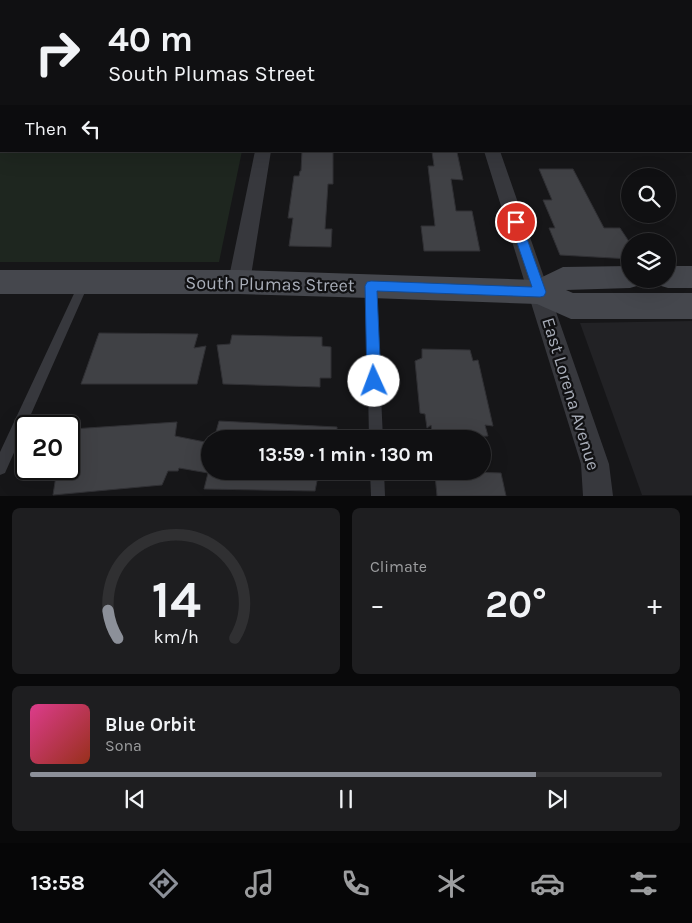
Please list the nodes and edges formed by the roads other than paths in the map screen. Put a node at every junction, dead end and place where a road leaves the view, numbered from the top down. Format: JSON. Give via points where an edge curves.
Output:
{"nodes":[{"id":1,"x":263,"y":152,"type":"edge"},
{"id":2,"x":492,"y":152,"type":"edge"},
{"id":3,"x":676,"y":277,"type":"edge"},
{"id":4,"x":692,"y":277,"type":"edge"},
{"id":5,"x":621,"y":278,"type":"edge"},
{"id":6,"x":0,"y":282,"type":"edge"},
{"id":7,"x":85,"y":282,"type":"junction"},
{"id":8,"x":239,"y":282,"type":"junction"},
{"id":9,"x":371,"y":286,"type":"junction"},
{"id":10,"x":540,"y":292,"type":"junction"},
{"id":11,"x":692,"y":306,"type":"edge"},
{"id":12,"x":376,"y":430,"type":"edge"},
{"id":13,"x":0,"y":468,"type":"edge"},
{"id":14,"x":377,"y":480,"type":"edge"},
{"id":15,"x":378,"y":496,"type":"edge"},
{"id":16,"x":598,"y":496,"type":"edge"}],
"edges":[{"from":1,"to":8,"type":"street"},
{"from":2,"to":10,"type":"street","name":"East Lorena Avenue"},
{"from":3,"to":4,"type":"street"},
{"from":5,"to":10,"type":"street","via":[[563,278]]},
{"from":6,"to":7,"type":"street","name":"South Plumas Street"},
{"from":7,"to":8,"type":"street","name":"South Plumas Street"},
{"from":7,"to":13,"type":"lane"},
{"from":8,"to":9,"type":"street","name":"South Plumas Street"},
{"from":9,"to":10,"type":"street","name":"South Plumas Street"},
{"from":9,"to":12,"type":"lane"},
{"from":10,"to":11,"type":"street","name":"South Plumas Street","via":[[571,306]]},
{"from":10,"to":16,"type":"street","name":"East Lorena Avenue","via":[[595,464]]},
{"from":14,"to":15,"type":"lane"}]}
